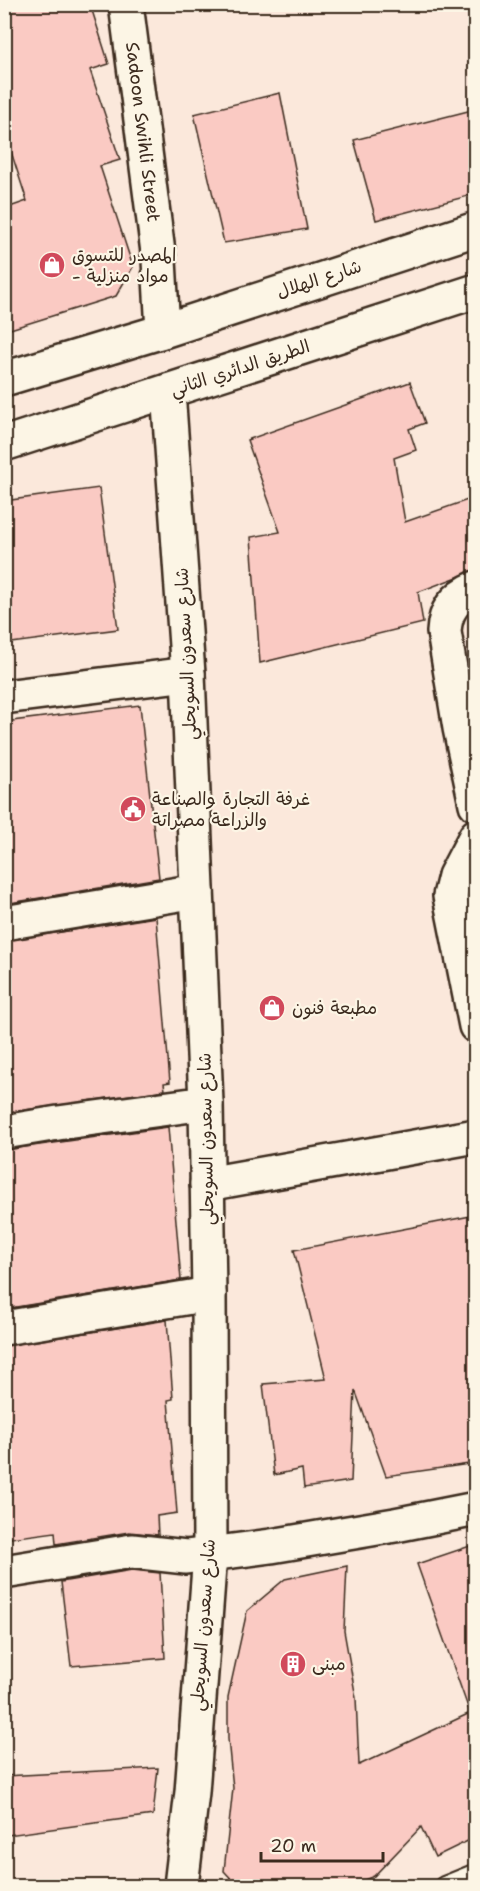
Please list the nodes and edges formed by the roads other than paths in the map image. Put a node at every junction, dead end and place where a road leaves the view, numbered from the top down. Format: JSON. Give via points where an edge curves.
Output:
{"nodes":[{"id":1,"x":126,"y":4,"type":"edge"},
{"id":2,"x":476,"y":229,"type":"edge"},
{"id":3,"x":476,"y":291,"type":"edge"},
{"id":4,"x":163,"y":331,"type":"junction"},
{"id":5,"x":4,"y":378,"type":"edge"},
{"id":6,"x":168,"y":391,"type":"junction"},
{"id":7,"x":4,"y":444,"type":"edge"},
{"id":8,"x":476,"y":588,"type":"edge"},
{"id":9,"x":188,"y":674,"type":"junction"},
{"id":10,"x":4,"y":697,"type":"edge"},
{"id":11,"x":476,"y":804,"type":"edge"},
{"id":12,"x":476,"y":836,"type":"edge"},
{"id":13,"x":197,"y":891,"type":"junction"},
{"id":14,"x":4,"y":923,"type":"edge"},
{"id":15,"x":476,"y":1026,"type":"edge"},
{"id":16,"x":206,"y":1103,"type":"junction"},
{"id":17,"x":4,"y":1132,"type":"edge"},
{"id":18,"x":476,"y":1136,"type":"edge"},
{"id":19,"x":207,"y":1184,"type":"junction"},
{"id":20,"x":209,"y":1294,"type":"junction"},
{"id":21,"x":4,"y":1328,"type":"edge"},
{"id":22,"x":476,"y":1509,"type":"edge"},
{"id":23,"x":210,"y":1554,"type":"junction"},
{"id":24,"x":4,"y":1572,"type":"edge"},
{"id":25,"x":476,"y":1873,"type":"edge"},
{"id":26,"x":181,"y":1887,"type":"edge"},
{"id":27,"x":444,"y":1887,"type":"edge"}],
"edges":[{"from":1,"to":4,"type":"main road","name":"Sadoon Swihli Street","via":[[159,260]]},
{"from":2,"to":4,"type":"main road","name":"شارع الهلال"},
{"from":3,"to":6,"type":"main road","name":"الطريق الدائري الثاني"},
{"from":4,"to":5,"type":"main road","name":"شارع الهلال"},
{"from":6,"to":7,"type":"main road","name":"الطريق الدائري الثاني"},
{"from":6,"to":9,"type":"main road","name":"شارع سعدون السويحلي"},
{"from":8,"to":11,"type":"main road","via":[[453,604],[445,617],[444,632]]},
{"from":9,"to":10,"type":"main road"},
{"from":9,"to":13,"type":"main road","name":"شارع سعدون السويحلي"},
{"from":12,"to":15,"type":"main road","via":[[454,876],[450,896]]},
{"from":13,"to":14,"type":"main road"},
{"from":13,"to":16,"type":"main road","name":"شارع سعدون السويحلي"},
{"from":16,"to":17,"type":"main road"},
{"from":16,"to":19,"type":"main road","name":"شارع سعدون السويحلي"},
{"from":18,"to":19,"type":"main road"},
{"from":19,"to":20,"type":"main road","name":"شارع سعدون السويحلي"},
{"from":20,"to":21,"type":"main road"},
{"from":20,"to":23,"type":"main road","name":"شارع سعدون السويحلي"},
{"from":22,"to":23,"type":"main road"},
{"from":23,"to":24,"type":"main road","via":[[186,1557],[132,1551]]},
{"from":23,"to":26,"type":"main road","name":"شارع سعدون السويحلي"},
{"from":25,"to":27,"type":"lane"}]}
